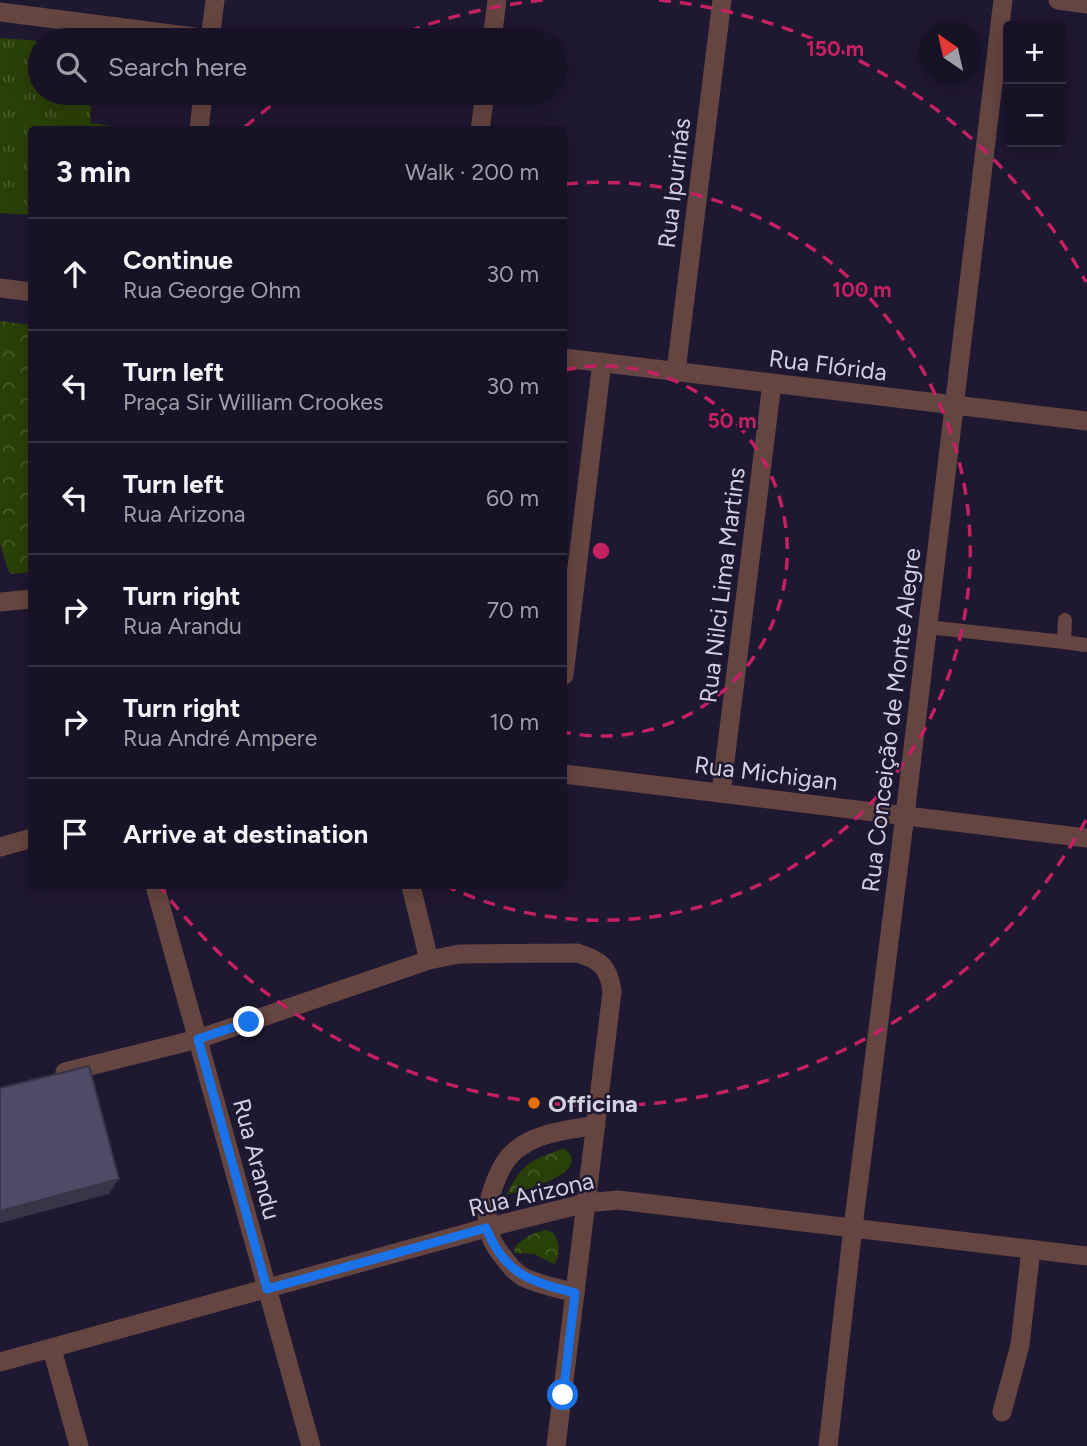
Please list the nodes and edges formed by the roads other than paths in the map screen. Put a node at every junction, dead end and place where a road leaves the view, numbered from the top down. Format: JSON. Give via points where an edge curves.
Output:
{"nodes":[{"id":1,"x":215,"y":0,"type":"edge"},
{"id":2,"x":497,"y":0,"type":"edge"},
{"id":3,"x":722,"y":0,"type":"edge"},
{"id":4,"x":1003,"y":0,"type":"edge"},
{"id":5,"x":1058,"y":0,"type":"edge"},
{"id":6,"x":1087,"y":4,"type":"edge"},
{"id":7,"x":0,"y":12,"type":"edge"},
{"id":8,"x":124,"y":28,"type":"edge"},
{"id":9,"x":211,"y":28,"type":"edge"},
{"id":10,"x":494,"y":28,"type":"edge"},
{"id":11,"x":202,"y":105,"type":"edge"},
{"id":12,"x":483,"y":105,"type":"edge"},
{"id":13,"x":200,"y":126,"type":"edge"},
{"id":14,"x":481,"y":126,"type":"edge"},
{"id":15,"x":0,"y":288,"type":"edge"},
{"id":16,"x":28,"y":292,"type":"edge"},
{"id":17,"x":567,"y":358,"type":"edge"},
{"id":18,"x":602,"y":362,"type":"junction"},
{"id":19,"x":676,"y":371,"type":"junction"},
{"id":20,"x":772,"y":383,"type":"junction"},
{"id":21,"x":954,"y":404,"type":"junction"},
{"id":22,"x":1087,"y":421,"type":"edge"},
{"id":23,"x":28,"y":600,"type":"edge"},
{"id":24,"x":0,"y":602,"type":"edge"},
{"id":25,"x":1065,"y":620,"type":"dead end"},
{"id":26,"x":927,"y":627,"type":"junction"},
{"id":27,"x":1064,"y":642,"type":"junction"},
{"id":28,"x":1085,"y":645,"type":"dead end"},
{"id":29,"x":567,"y":650,"type":"edge"},
{"id":30,"x":567,"y":774,"type":"edge"},
{"id":31,"x":721,"y":793,"type":"junction"},
{"id":32,"x":905,"y":815,"type":"junction"},
{"id":33,"x":1087,"y":838,"type":"edge"},
{"id":34,"x":28,"y":839,"type":"edge"},
{"id":35,"x":0,"y":847,"type":"edge"},
{"id":36,"x":156,"y":889,"type":"edge"},
{"id":37,"x":412,"y":889,"type":"edge"},
{"id":38,"x":429,"y":960,"type":"junction"},
{"id":39,"x":198,"y":1039,"type":"junction"},
{"id":40,"x":53,"y":1075,"type":"edge"},
{"id":41,"x":596,"y":1125,"type":"junction"},
{"id":42,"x":586,"y":1203,"type":"junction"},
{"id":43,"x":853,"y":1227,"type":"junction"},
{"id":44,"x":486,"y":1228,"type":"junction"},
{"id":45,"x":1031,"y":1249,"type":"junction"},
{"id":46,"x":1087,"y":1256,"type":"edge"},
{"id":47,"x":267,"y":1289,"type":"junction"},
{"id":48,"x":575,"y":1293,"type":"junction"},
{"id":49,"x":52,"y":1349,"type":"junction"},
{"id":50,"x":0,"y":1362,"type":"edge"},
{"id":51,"x":1002,"y":1412,"type":"dead end"},
{"id":52,"x":79,"y":1446,"type":"edge"},
{"id":53,"x":311,"y":1446,"type":"edge"},
{"id":54,"x":556,"y":1446,"type":"edge"},
{"id":55,"x":828,"y":1446,"type":"edge"}],
"edges":[{"from":1,"to":9,"type":"street"},
{"from":2,"to":10,"type":"street"},
{"from":3,"to":19,"type":"street","name":"Rua Ipurinás"},
{"from":4,"to":21,"type":"street","name":"Rua Conceição de Monte Alegre"},
{"from":5,"to":6,"type":"street"},
{"from":7,"to":8,"type":"street"},
{"from":11,"to":13,"type":"street"},
{"from":12,"to":14,"type":"street"},
{"from":15,"to":16,"type":"street"},
{"from":17,"to":18,"type":"street","name":"Rua Flórida"},
{"from":18,"to":19,"type":"street","name":"Rua Flórida"},
{"from":18,"to":29,"type":"street"},
{"from":19,"to":20,"type":"street","name":"Rua Flórida"},
{"from":20,"to":21,"type":"street","name":"Rua Flórida"},
{"from":20,"to":31,"type":"street","name":"Rua Nilci Lima Martins"},
{"from":21,"to":22,"type":"street","name":"Rua Flórida"},
{"from":21,"to":26,"type":"street","name":"Rua Conceição de Monte Alegre"},
{"from":23,"to":24,"type":"street"},
{"from":25,"to":27,"type":"lane"},
{"from":26,"to":27,"type":"lane"},
{"from":26,"to":32,"type":"street","name":"Rua Conceição de Monte Alegre"},
{"from":27,"to":28,"type":"lane"},
{"from":30,"to":31,"type":"street","name":"Rua Michigan"},
{"from":31,"to":32,"type":"street","name":"Rua Michigan"},
{"from":32,"to":33,"type":"street","name":"Rua Michigan"},
{"from":32,"to":43,"type":"street","name":"Rua Conceição de Monte Alegre"},
{"from":34,"to":35,"type":"street"},
{"from":36,"to":39,"type":"street","name":"Rua Arandu"},
{"from":37,"to":38,"type":"street"},
{"from":38,"to":39,"type":"street"},
{"from":38,"to":41,"type":"street","via":[[458,954],[577,953],[602,964],[610,975],[612,992]]},
{"from":39,"to":40,"type":"street"},
{"from":39,"to":47,"type":"street","name":"Rua Arandu"},
{"from":41,"to":42,"type":"street"},
{"from":41,"to":44,"type":"street","via":[[542,1137],[523,1144],[506,1158],[488,1200]]},
{"from":42,"to":43,"type":"street","name":"Rua Arizona","via":[[618,1200]]},
{"from":42,"to":44,"type":"street","name":"Rua Arizona"},
{"from":42,"to":48,"type":"street"},
{"from":43,"to":45,"type":"street","name":"Rua Arizona"},
{"from":43,"to":55,"type":"street","name":"Rua Conceição de Monte Alegre"},
{"from":44,"to":47,"type":"street","name":"Rua Arizona"},
{"from":44,"to":48,"type":"street","via":[[492,1244],[520,1275]]},
{"from":45,"to":46,"type":"street","name":"Rua Arizona"},
{"from":45,"to":51,"type":"street","via":[[1020,1345]]},
{"from":47,"to":49,"type":"street","name":"Rua Arizona"},
{"from":47,"to":53,"type":"street","name":"Rua Arandu"},
{"from":48,"to":54,"type":"street"},
{"from":49,"to":50,"type":"street","name":"Rua Arizona"},
{"from":49,"to":52,"type":"street"}]}
